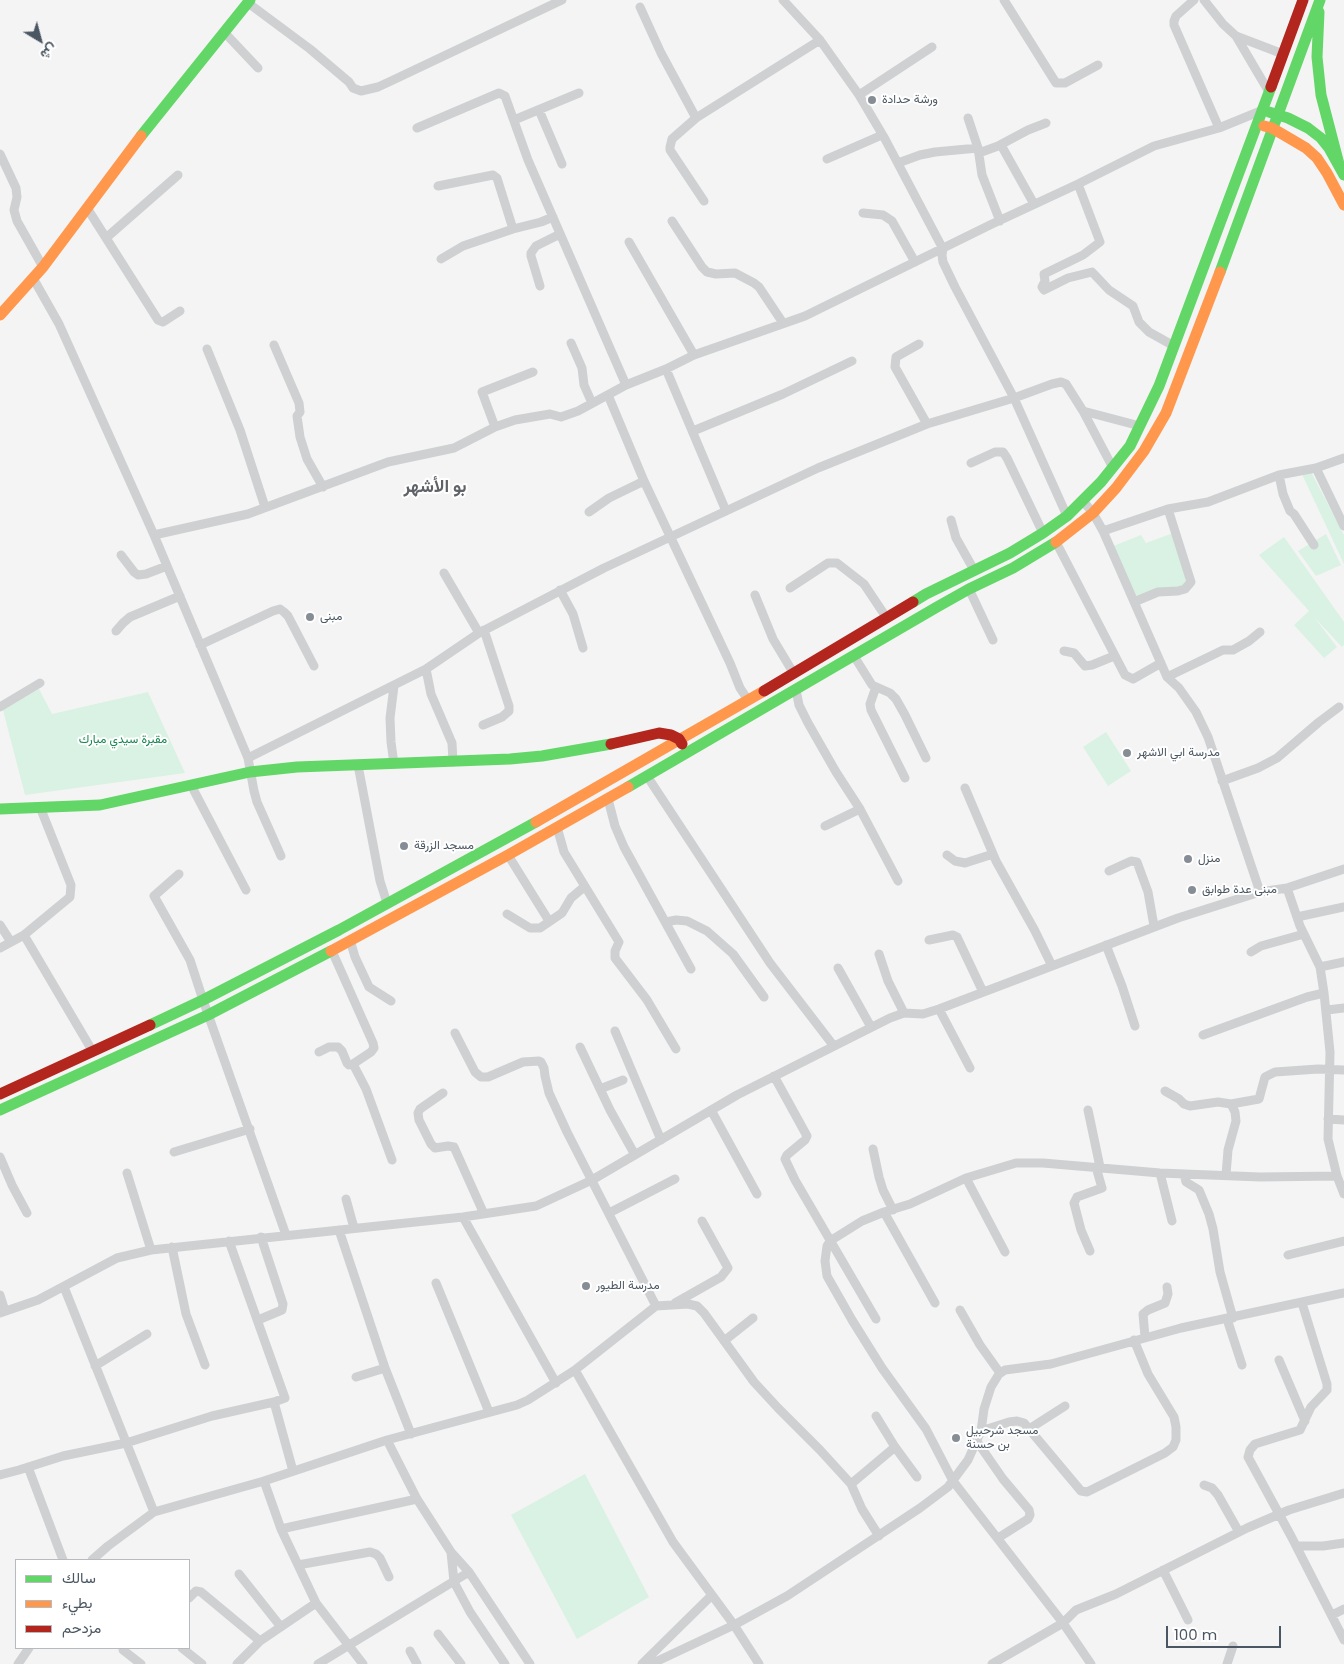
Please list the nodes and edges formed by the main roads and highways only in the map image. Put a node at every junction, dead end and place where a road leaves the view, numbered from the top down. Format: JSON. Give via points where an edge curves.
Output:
{"nodes":[{"id":1,"x":1303,"y":0,"type":"edge"},
{"id":2,"x":1320,"y":0,"type":"edge"},
{"id":3,"x":249,"y":1,"type":"edge"},
{"id":4,"x":1263,"y":110,"type":"junction"},
{"id":5,"x":1277,"y":114,"type":"junction"},
{"id":6,"x":1257,"y":124,"type":"junction"},
{"id":7,"x":1272,"y":128,"type":"junction"},
{"id":8,"x":1342,"y":169,"type":"edge"},
{"id":9,"x":1344,"y":206,"type":"edge"},
{"id":10,"x":0,"y":315,"type":"edge"},
{"id":11,"x":679,"y":739,"type":"junction"},
{"id":12,"x":687,"y":753,"type":"junction"},
{"id":13,"x":0,"y":809,"type":"edge"},
{"id":14,"x":0,"y":1094,"type":"edge"},
{"id":15,"x":0,"y":1110,"type":"edge"}],
"edges":[{"from":1,"to":4,"type":"main road"},
{"from":2,"to":5,"type":"main road"},
{"from":2,"to":8,"type":"main road","via":[[1317,56],[1322,95]]},
{"from":3,"to":10,"type":"main road","via":[[139,138],[43,267]]},
{"from":4,"to":5,"type":"main road"},
{"from":4,"to":6,"type":"main road"},
{"from":5,"to":7,"type":"main road"},
{"from":5,"to":8,"type":"main road","via":[[1308,128],[1321,138]]},
{"from":6,"to":7,"type":"main road"},
{"from":6,"to":11,"type":"main road","via":[[1159,386],[1130,446],[1083,501],[1044,533],[926,594]]},
{"from":7,"to":9,"type":"main road","via":[[1317,158]]},
{"from":7,"to":12,"type":"main road","via":[[1166,413],[1144,451],[1093,513],[1056,542],[1013,568],[969,589]]},
{"from":11,"to":12,"type":"main road"},
{"from":11,"to":13,"type":"main road","via":[[659,733],[606,746],[510,760],[297,767],[250,772],[100,804]]},
{"from":11,"to":14,"type":"main road","via":[[324,938],[203,1000]]},
{"from":12,"to":15,"type":"main road","via":[[332,951],[208,1015]]}]}
